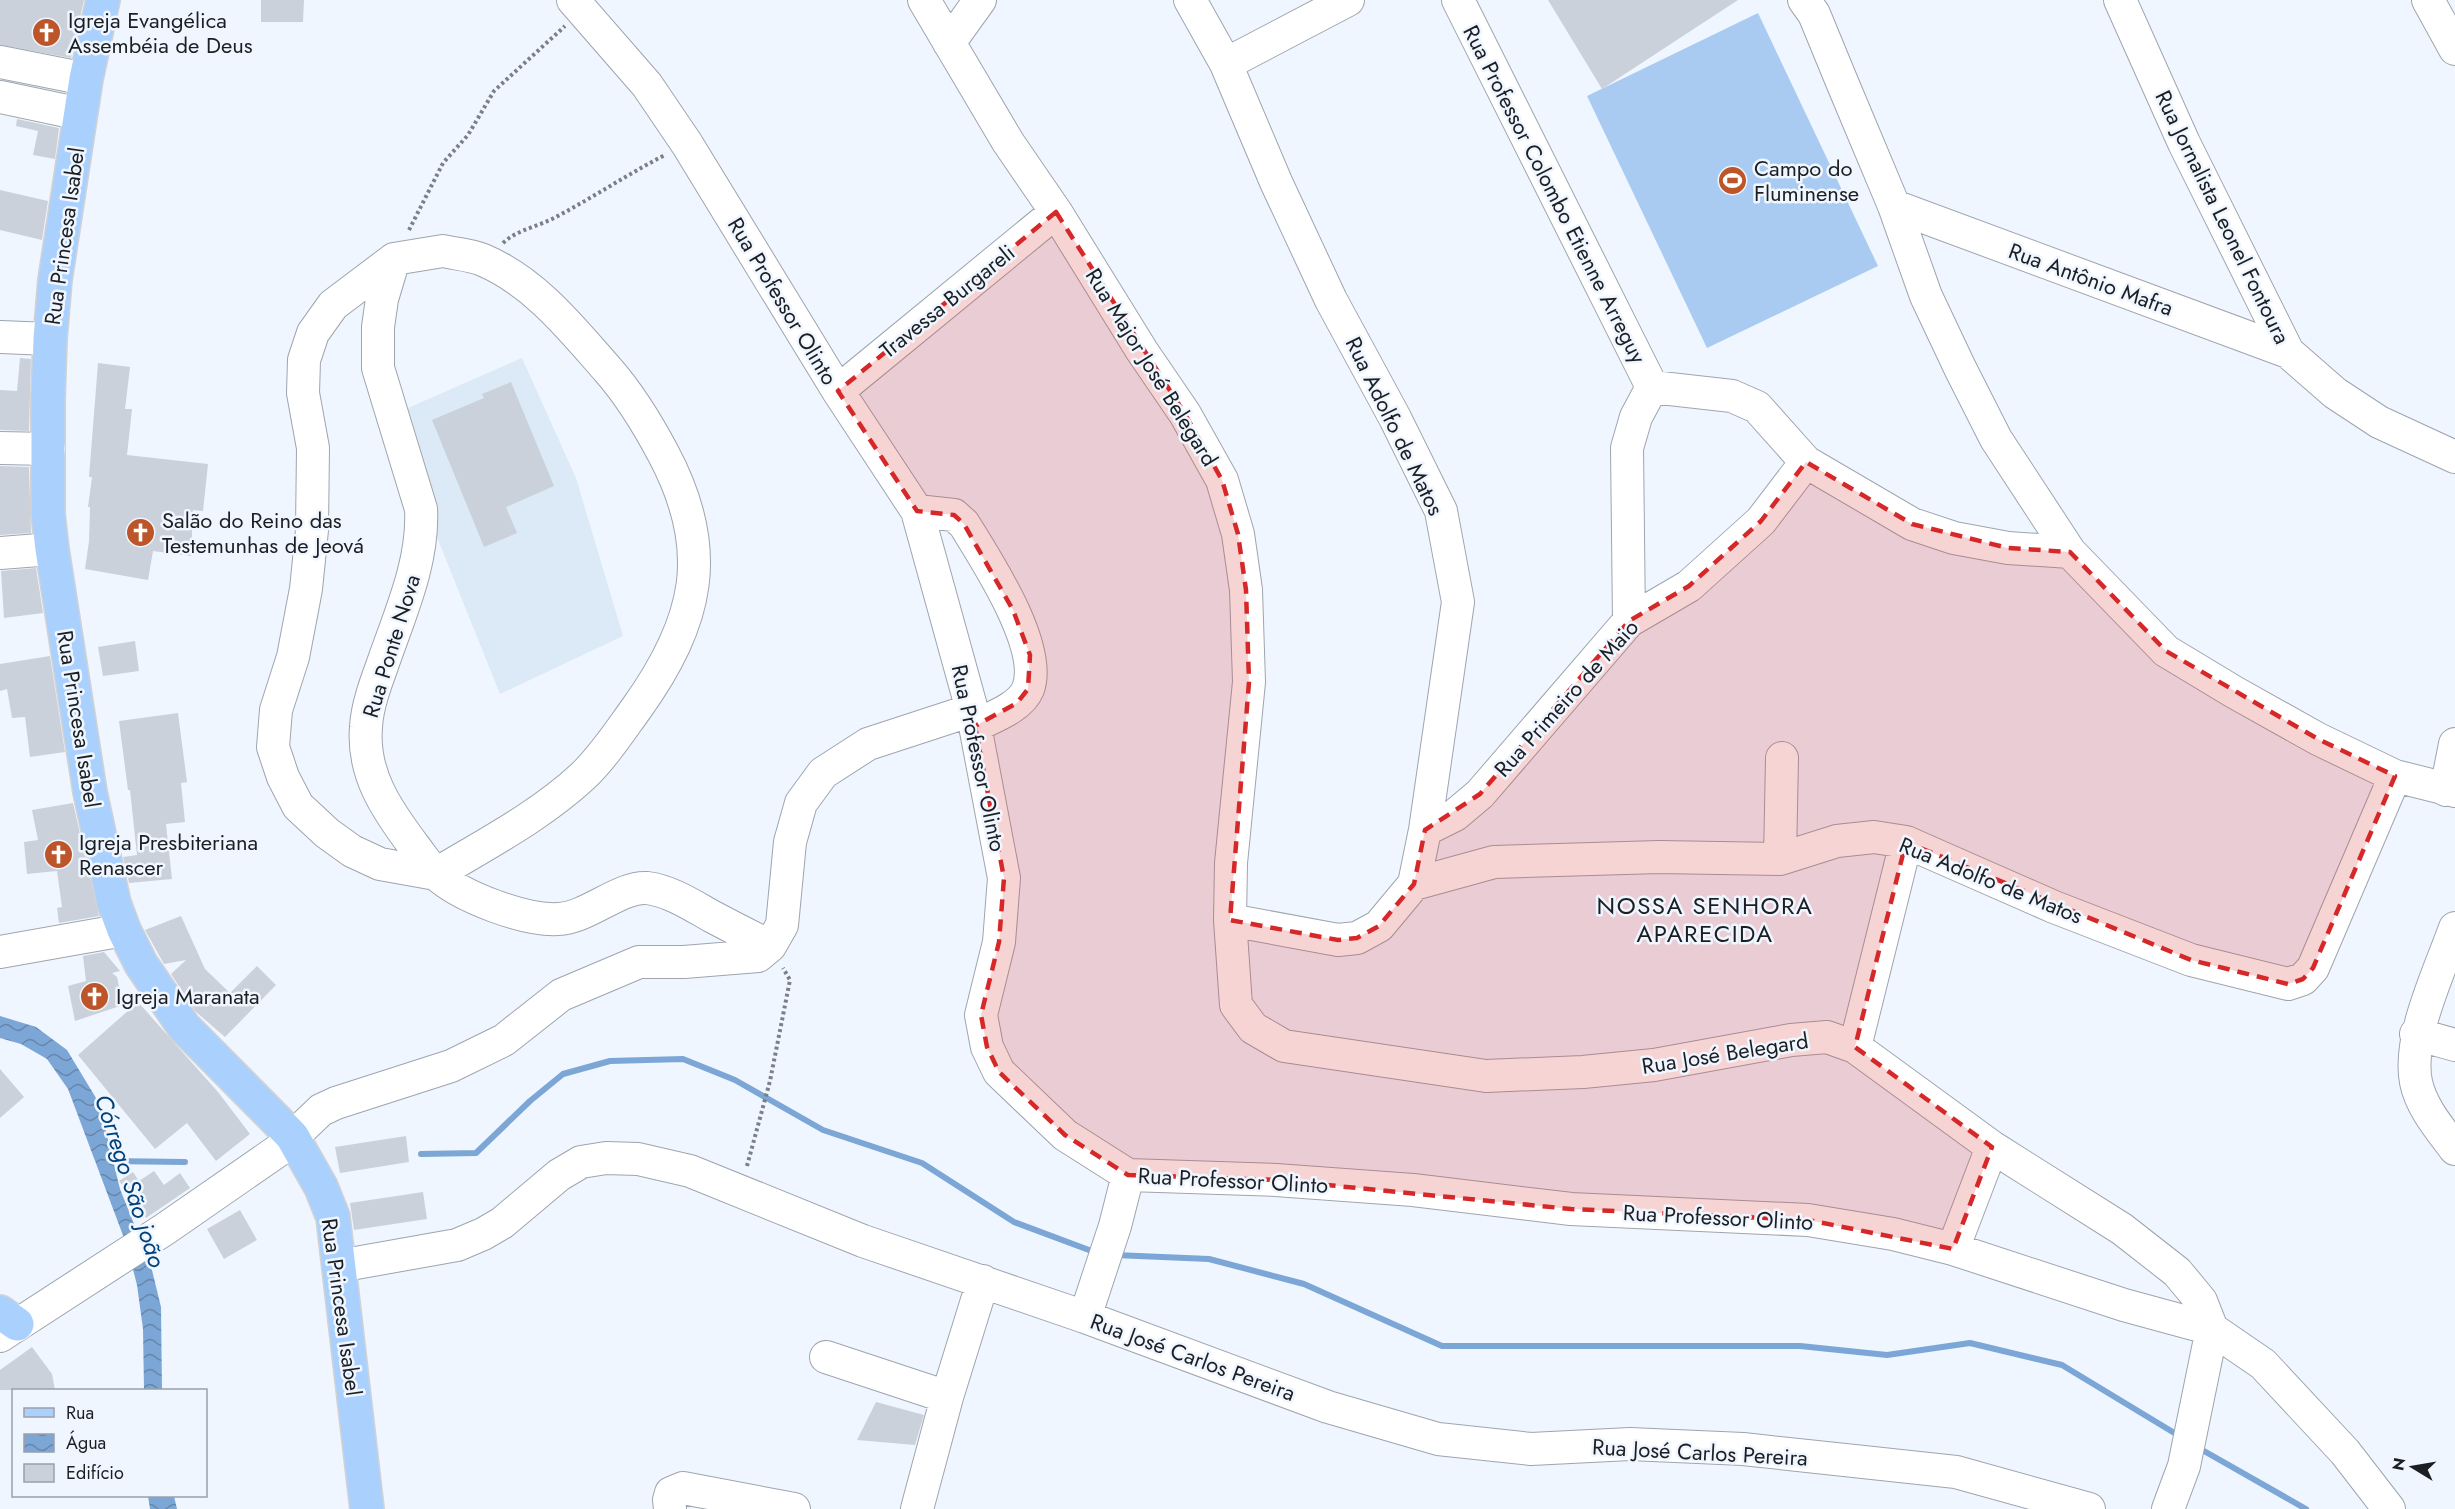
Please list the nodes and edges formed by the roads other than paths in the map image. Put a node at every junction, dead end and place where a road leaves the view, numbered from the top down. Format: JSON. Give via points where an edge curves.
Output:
{"nodes":[{"id":1,"x":103,"y":0,"type":"edge"},
{"id":2,"x":924,"y":0,"type":"edge"},
{"id":3,"x":980,"y":0,"type":"edge"},
{"id":4,"x":1190,"y":0,"type":"edge"},
{"id":5,"x":1348,"y":0,"type":"edge"},
{"id":6,"x":1458,"y":0,"type":"edge"},
{"id":7,"x":1804,"y":0,"type":"edge"},
{"id":8,"x":2120,"y":0,"type":"edge"},
{"id":9,"x":2428,"y":0,"type":"edge"},
{"id":10,"x":578,"y":5,"type":"edge"},
{"id":11,"x":950,"y":43,"type":"junction"},
{"id":12,"x":2455,"y":49,"type":"edge"},
{"id":13,"x":0,"y":62,"type":"edge"},
{"id":14,"x":1226,"y":64,"type":"junction"},
{"id":15,"x":86,"y":78,"type":"junction"},
{"id":16,"x":0,"y":97,"type":"edge"},
{"id":17,"x":81,"y":114,"type":"junction"},
{"id":18,"x":1894,"y":206,"type":"junction"},
{"id":19,"x":1056,"y":212,"type":"junction"},
{"id":20,"x":394,"y":259,"type":"junction"},
{"id":21,"x":0,"y":337,"type":"edge"},
{"id":22,"x":50,"y":339,"type":"junction"},
{"id":23,"x":2288,"y":352,"type":"junction"},
{"id":24,"x":1652,"y":387,"type":"junction"},
{"id":25,"x":838,"y":391,"type":"junction"},
{"id":26,"x":0,"y":448,"type":"edge"},
{"id":27,"x":49,"y":449,"type":"junction"},
{"id":28,"x":2455,"y":457,"type":"edge"},
{"id":29,"x":1806,"y":462,"type":"junction"},
{"id":30,"x":917,"y":511,"type":"junction"},
{"id":31,"x":52,"y":549,"type":"junction"},
{"id":32,"x":2070,"y":552,"type":"junction"},
{"id":33,"x":0,"y":553,"type":"edge"},
{"id":34,"x":1629,"y":621,"type":"junction"},
{"id":35,"x":974,"y":718,"type":"junction"},
{"id":36,"x":2455,"y":744,"type":"edge"},
{"id":37,"x":1782,"y":758,"type":"dead end"},
{"id":38,"x":2395,"y":776,"type":"junction"},
{"id":39,"x":2451,"y":791,"type":"edge"},
{"id":40,"x":1425,"y":830,"type":"junction"},
{"id":41,"x":1906,"y":842,"type":"junction"},
{"id":42,"x":1780,"y":859,"type":"junction"},
{"id":43,"x":436,"y":874,"type":"junction"},
{"id":44,"x":1414,"y":884,"type":"junction"},
{"id":45,"x":1230,"y":920,"type":"junction"},
{"id":46,"x":2455,"y":928,"type":"edge"},
{"id":47,"x":124,"y":930,"type":"junction"},
{"id":48,"x":770,"y":946,"type":"junction"},
{"id":49,"x":0,"y":952,"type":"edge"},
{"id":50,"x":2416,"y":1034,"type":"junction"},
{"id":51,"x":2455,"y":1045,"type":"edge"},
{"id":52,"x":1856,"y":1047,"type":"junction"},
{"id":53,"x":286,"y":1143,"type":"junction"},
{"id":54,"x":1992,"y":1147,"type":"junction"},
{"id":55,"x":2455,"y":1149,"type":"edge"},
{"id":56,"x":1128,"y":1175,"type":"junction"},
{"id":57,"x":1953,"y":1249,"type":"junction"},
{"id":58,"x":339,"y":1266,"type":"junction"},
{"id":59,"x":983,"y":1281,"type":"junction"},
{"id":60,"x":1085,"y":1317,"type":"junction"},
{"id":61,"x":6,"y":1324,"type":"edge"},
{"id":62,"x":2212,"y":1329,"type":"junction"},
{"id":63,"x":826,"y":1357,"type":"dead end"},
{"id":64,"x":947,"y":1397,"type":"junction"},
{"id":65,"x":680,"y":1499,"type":"edge"},
{"id":66,"x":367,"y":1509,"type":"edge"},
{"id":67,"x":794,"y":1509,"type":"edge"},
{"id":68,"x":917,"y":1509,"type":"edge"},
{"id":69,"x":2089,"y":1509,"type":"edge"},
{"id":70,"x":2168,"y":1509,"type":"edge"},
{"id":71,"x":2389,"y":1509,"type":"edge"}],
"edges":[{"from":1,"to":15,"type":"main road","name":"Rua Princesa Isabel"},
{"from":2,"to":11,"type":"street","name":"Rua Major José Belegard"},
{"from":3,"to":11,"type":"street"},
{"from":4,"to":14,"type":"street","name":"Rua Adolfo de Matos"},
{"from":5,"to":14,"type":"street"},
{"from":6,"to":24,"type":"street","name":"Rua Professor Colombo Etienne Arreguy"},
{"from":7,"to":18,"type":"street","via":[[1814,14]]},
{"from":8,"to":23,"type":"street","name":"Rua Jornalista Leonel Fontoura","via":[[2184,143]]},
{"from":9,"to":12,"type":"street"},
{"from":10,"to":25,"type":"street","name":"Rua Professor Olinto","via":[[647,85],[687,144]]},
{"from":11,"to":19,"type":"street","name":"Rua Major José Belegard","via":[[1008,142]]},
{"from":13,"to":15,"type":"street"},
{"from":14,"to":40,"type":"street","name":"Rua Adolfo de Matos","via":[[1331,300],[1441,511],[1458,602]]},
{"from":15,"to":17,"type":"main road","name":"Rua Princesa Isabel"},
{"from":16,"to":17,"type":"street"},
{"from":17,"to":22,"type":"main road","name":"Rua Princesa Isabel","via":[[55,280]]},
{"from":18,"to":23,"type":"street","name":"Rua Antônio Mafra"},
{"from":18,"to":32,"type":"street","via":[[1926,296],[1996,439]]},
{"from":19,"to":25,"type":"street","name":"Travessa Burgareli"},
{"from":19,"to":45,"type":"street","name":"Rua Major José Belegard","via":[[1185,414],[1222,480],[1238,534],[1246,590],[1249,682],[1231,863]]},
{"from":20,"to":43,"type":"street","name":"Rua Ponte Nova","via":[[382,299],[378,368],[421,509],[422,533],[417,561],[376,683],[366,726],[366,761],[380,797]]},
{"from":20,"to":43,"type":"street","via":[[333,305],[313,333],[304,360],[303,393],[313,448],[312,530],[298,634],[276,710],[273,747],[298,806],[327,833],[380,864]]},
{"from":20,"to":43,"type":"street","via":[[443,251],[483,260],[529,288],[568,324],[648,424],[679,483],[696,559],[684,621],[662,673],[584,775],[544,807]]},
{"from":21,"to":22,"type":"street"},
{"from":22,"to":27,"type":"main road","name":"Rua Princesa Isabel"},
{"from":23,"to":28,"type":"street","name":"Rua Jornalista Leonel Fontoura","via":[[2335,393],[2379,422]]},
{"from":24,"to":29,"type":"street","via":[[1732,396],[1757,407]]},
{"from":24,"to":34,"type":"street","via":[[1636,417],[1627,448]]},
{"from":25,"to":30,"type":"street","name":"Rua Professor Olinto"},
{"from":26,"to":27,"type":"street"},
{"from":27,"to":31,"type":"main road","name":"Rua Princesa Isabel"},
{"from":29,"to":32,"type":"street","via":[[1912,524],[1954,538],[2008,548]]},
{"from":29,"to":34,"type":"street","name":"Rua Primeiro de Maio","via":[[1761,521],[1689,586]]},
{"from":30,"to":35,"type":"street","name":"Rua Professor Olinto"},
{"from":30,"to":35,"type":"street","via":[[954,515],[964,524],[1013,610],[1030,655],[1028,689],[1017,703]]},
{"from":31,"to":33,"type":"street"},
{"from":31,"to":47,"type":"main road","name":"Rua Princesa Isabel","via":[[90,792],[114,903]]},
{"from":32,"to":38,"type":"street","via":[[2166,651],[2318,739]]},
{"from":34,"to":40,"type":"street","name":"Rua Primeiro de Maio","via":[[1480,794],[1455,815]]},
{"from":35,"to":48,"type":"street","via":[[868,744],[823,773],[801,803],[790,842],[782,925]]},
{"from":35,"to":56,"type":"street","name":"Rua Professor Olinto","via":[[1004,878],[999,942],[981,1016],[987,1047],[999,1072],[1065,1135]]},
{"from":36,"to":39,"type":"street"},
{"from":37,"to":42,"type":"street"},
{"from":38,"to":39,"type":"street"},
{"from":38,"to":41,"type":"street","name":"Rua Adolfo de Matos","via":[[2313,968],[2303,979],[2288,984],[2191,960],[2054,907]]},
{"from":40,"to":44,"type":"street","name":"Rua Adolfo de Matos"},
{"from":41,"to":42,"type":"street","name":"Rua Adolfo de Matos","via":[[1874,837],[1837,841]]},
{"from":41,"to":52,"type":"street"},
{"from":42,"to":44,"type":"street","name":"Rua Adolfo de Matos","via":[[1659,857],[1494,862]]},
{"from":43,"to":48,"type":"street","name":"Rua Ponte Nova","via":[[485,901],[533,917],[559,919],[580,915],[646,888],[675,896]]},
{"from":44,"to":45,"type":"street","name":"Rua Adolfo de Matos","via":[[1379,926],[1358,938],[1338,940]]},
{"from":45,"to":52,"type":"street","name":"Rua José Belegard","via":[[1236,1005],[1254,1028],[1284,1046],[1486,1076],[1654,1065],[1827,1037]]},
{"from":46,"to":50,"type":"street"},
{"from":47,"to":49,"type":"street"},
{"from":47,"to":53,"type":"main road","name":"Rua Princesa Isabel","via":[[141,964],[184,1027]]},
{"from":48,"to":53,"type":"street","via":[[758,956],[639,962],[561,995],[504,1040],[451,1066],[336,1102],[321,1110]]},
{"from":50,"to":51,"type":"street"},
{"from":50,"to":55,"type":"street","via":[[2416,1082],[2431,1116]]},
{"from":52,"to":54,"type":"street","name":"Rua José Belegard"},
{"from":53,"to":58,"type":"main road","name":"Rua Princesa Isabel","via":[[321,1187],[333,1217]]},
{"from":53,"to":61,"type":"street","via":[[165,1229]]},
{"from":54,"to":57,"type":"street"},
{"from":54,"to":62,"type":"street","name":"Rua José Belegard","via":[[2122,1229],[2177,1272],[2201,1300]]},
{"from":56,"to":57,"type":"street","name":"Rua Professor Olinto","via":[[1288,1181],[1413,1190],[1571,1209],[1808,1221],[1893,1234]]},
{"from":56,"to":60,"type":"street"},
{"from":57,"to":62,"type":"street","name":"Rua Professor Olinto","via":[[2124,1305]]},
{"from":58,"to":59,"type":"street","name":"Rua José Carlos Pereira","via":[[457,1245],[483,1234],[524,1207],[559,1175],[581,1162],[606,1158],[638,1159],[690,1171],[863,1241]]},
{"from":58,"to":66,"type":"main road","name":"Rua Princesa Isabel"},
{"from":59,"to":60,"type":"street","name":"Rua José Carlos Pereira"},
{"from":59,"to":64,"type":"street"},
{"from":60,"to":69,"type":"street","name":"Rua José Carlos Pereira","via":[[1328,1407],[1438,1439],[1531,1449],[1630,1444],[1821,1457],[1956,1472]]},
{"from":62,"to":70,"type":"street","via":[[2189,1442]]},
{"from":62,"to":71,"type":"street","name":"Rua Professor Olinto","via":[[2263,1364],[2345,1452]]},
{"from":63,"to":64,"type":"street"},
{"from":64,"to":68,"type":"street"},
{"from":65,"to":67,"type":"street"}]}
